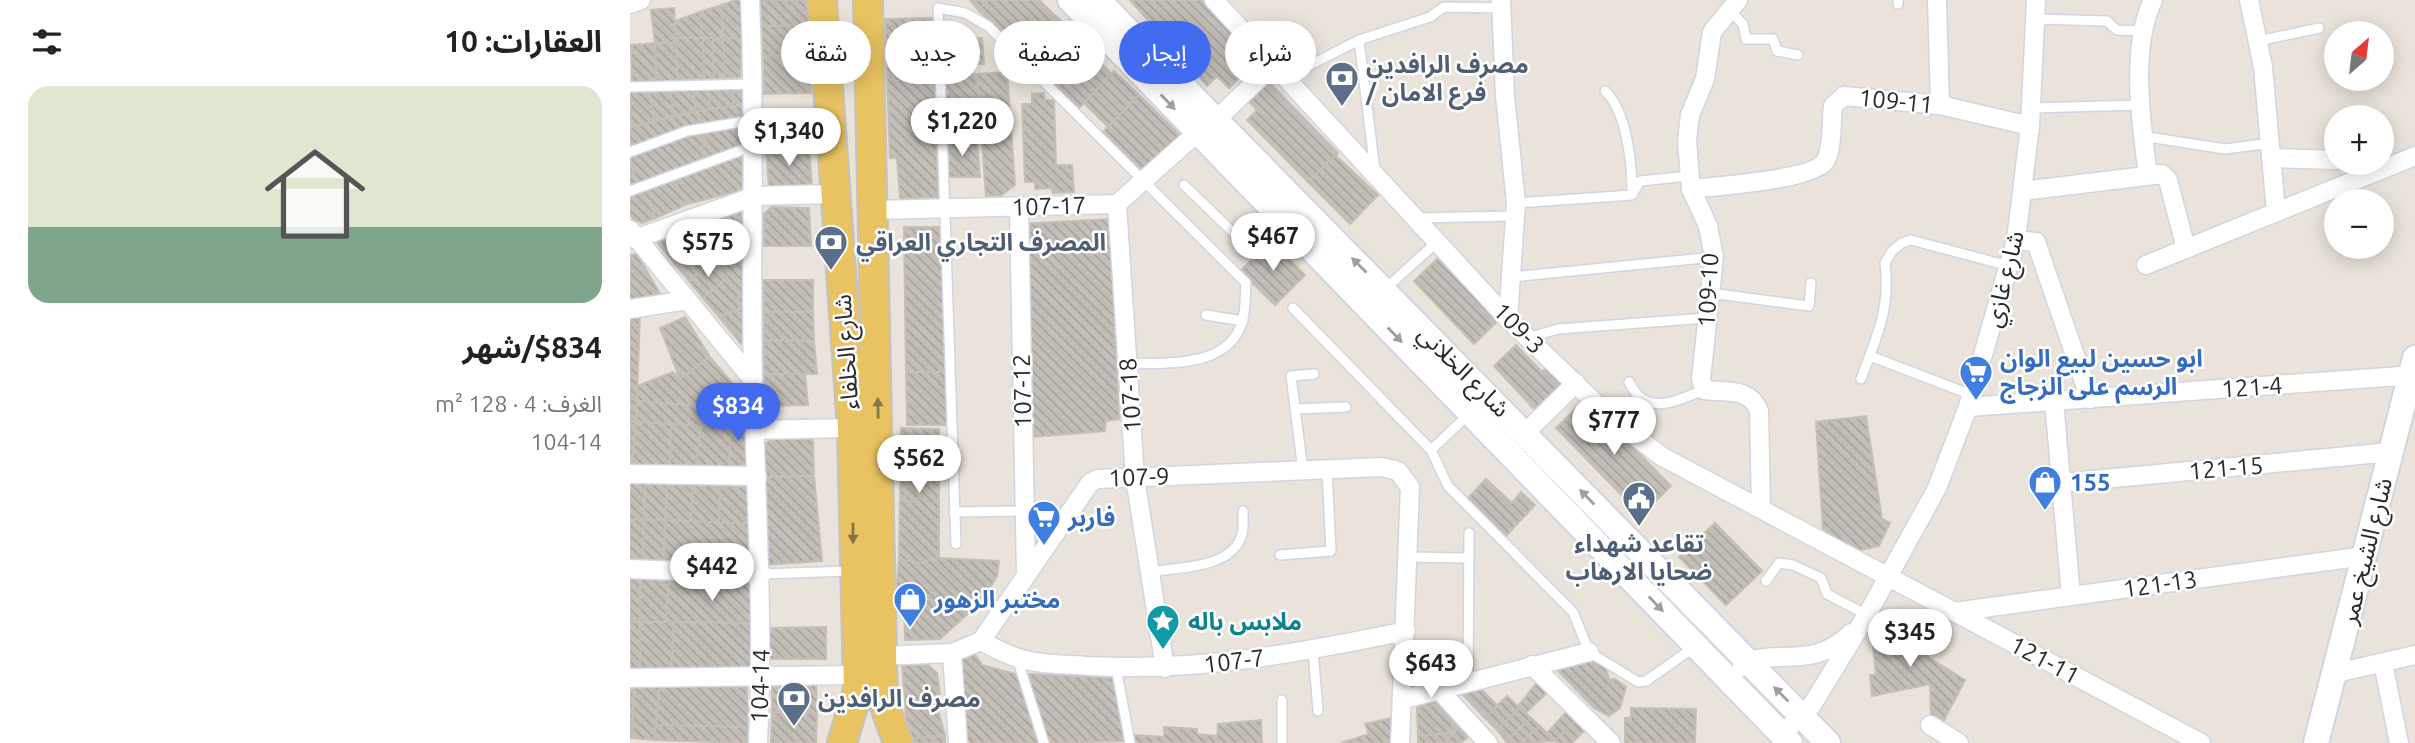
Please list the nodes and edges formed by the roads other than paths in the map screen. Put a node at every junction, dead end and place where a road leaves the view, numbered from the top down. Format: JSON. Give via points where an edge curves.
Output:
{"nodes":[{"id":1,"x":641,"y":0,"type":"edge"},
{"id":2,"x":750,"y":0,"type":"edge"},
{"id":3,"x":822,"y":0,"type":"edge"},
{"id":4,"x":868,"y":0,"type":"edge"},
{"id":5,"x":1070,"y":0,"type":"edge"},
{"id":6,"x":1098,"y":0,"type":"edge"},
{"id":7,"x":1214,"y":0,"type":"edge"},
{"id":8,"x":1937,"y":0,"type":"edge"},
{"id":9,"x":2036,"y":0,"type":"edge"},
{"id":10,"x":2153,"y":0,"type":"edge"},
{"id":11,"x":2249,"y":0,"type":"edge"},
{"id":12,"x":630,"y":4,"type":"edge"},
{"id":13,"x":1502,"y":4,"type":"edge"},
{"id":14,"x":1734,"y":5,"type":"edge"},
{"id":15,"x":2035,"y":19,"type":"junction"},
{"id":16,"x":1233,"y":21,"type":"edge"},
{"id":17,"x":2319,"y":28,"type":"dead end"},
{"id":18,"x":2143,"y":31,"type":"junction"},
{"id":19,"x":1359,"y":40,"type":"junction"},
{"id":20,"x":2258,"y":41,"type":"junction"},
{"id":21,"x":1798,"y":55,"type":"dead end"},
{"id":22,"x":1316,"y":57,"type":"edge"},
{"id":23,"x":754,"y":83,"type":"junction"},
{"id":24,"x":1263,"y":84,"type":"edge"},
{"id":25,"x":1290,"y":84,"type":"edge"},
{"id":26,"x":630,"y":87,"type":"edge"},
{"id":27,"x":1605,"y":90,"type":"dead end"},
{"id":28,"x":1940,"y":105,"type":"junction"},
{"id":29,"x":2140,"y":105,"type":"junction"},
{"id":30,"x":2030,"y":117,"type":"junction"},
{"id":31,"x":754,"y":120,"type":"junction"},
{"id":32,"x":1207,"y":126,"type":"junction"},
{"id":33,"x":2142,"y":135,"type":"junction"},
{"id":34,"x":754,"y":146,"type":"junction"},
{"id":35,"x":2272,"y":150,"type":"junction"},
{"id":36,"x":630,"y":152,"type":"edge"},
{"id":37,"x":2324,"y":158,"type":"edge"},
{"id":38,"x":2399,"y":160,"type":"edge"},
{"id":39,"x":2148,"y":175,"type":"junction"},
{"id":40,"x":1376,"y":177,"type":"junction"},
{"id":41,"x":1143,"y":181,"type":"junction"},
{"id":42,"x":1691,"y":183,"type":"junction"},
{"id":43,"x":1184,"y":185,"type":"dead end"},
{"id":44,"x":630,"y":191,"type":"edge"},
{"id":45,"x":2023,"y":191,"type":"junction"},
{"id":46,"x":835,"y":194,"type":"junction"},
{"id":47,"x":1632,"y":195,"type":"junction"},
{"id":48,"x":755,"y":196,"type":"junction"},
{"id":49,"x":1117,"y":204,"type":"junction"},
{"id":50,"x":1019,"y":207,"type":"junction"},
{"id":51,"x":945,"y":208,"type":"junction"},
{"id":52,"x":1515,"y":209,"type":"junction"},
{"id":53,"x":874,"y":210,"type":"junction"},
{"id":54,"x":2276,"y":212,"type":"junction"},
{"id":55,"x":1280,"y":217,"type":"junction"},
{"id":56,"x":1414,"y":218,"type":"junction"},
{"id":57,"x":633,"y":234,"type":"edge"},
{"id":58,"x":2016,"y":240,"type":"junction"},
{"id":59,"x":1437,"y":242,"type":"junction"},
{"id":60,"x":2186,"y":249,"type":"junction"},
{"id":61,"x":1714,"y":257,"type":"junction"},
{"id":62,"x":2146,"y":265,"type":"dead end"},
{"id":63,"x":2010,"y":266,"type":"junction"},
{"id":64,"x":1512,"y":277,"type":"junction"},
{"id":65,"x":1811,"y":283,"type":"dead end"},
{"id":66,"x":1384,"y":290,"type":"junction"},
{"id":67,"x":1710,"y":293,"type":"junction"},
{"id":68,"x":687,"y":300,"type":"junction"},
{"id":69,"x":1293,"y":308,"type":"dead end"},
{"id":70,"x":630,"y":309,"type":"edge"},
{"id":71,"x":1206,"y":315,"type":"dead end"},
{"id":72,"x":1707,"y":318,"type":"junction"},
{"id":73,"x":1508,"y":319,"type":"junction"},
{"id":74,"x":1242,"y":321,"type":"junction"},
{"id":75,"x":1528,"y":338,"type":"junction"},
{"id":76,"x":1870,"y":356,"type":"junction"},
{"id":77,"x":1128,"y":365,"type":"junction"},
{"id":78,"x":2414,"y":369,"type":"edge"},
{"id":79,"x":1314,"y":374,"type":"dead end"},
{"id":80,"x":1861,"y":379,"type":"dead end"},
{"id":81,"x":753,"y":380,"type":"junction"},
{"id":82,"x":1629,"y":382,"type":"dead end"},
{"id":83,"x":1576,"y":383,"type":"junction"},
{"id":84,"x":1704,"y":390,"type":"junction"},
{"id":85,"x":2090,"y":399,"type":"junction"},
{"id":86,"x":1970,"y":401,"type":"junction"},
{"id":87,"x":2054,"y":401,"type":"junction"},
{"id":88,"x":1346,"y":407,"type":"dead end"},
{"id":89,"x":1295,"y":409,"type":"junction"},
{"id":90,"x":1470,"y":413,"type":"junction"},
{"id":91,"x":852,"y":428,"type":"junction"},
{"id":92,"x":755,"y":430,"type":"junction"},
{"id":93,"x":1525,"y":433,"type":"junction"},
{"id":94,"x":1432,"y":450,"type":"junction"},
{"id":95,"x":2391,"y":452,"type":"junction"},
{"id":96,"x":1327,"y":470,"type":"junction"},
{"id":97,"x":1303,"y":471,"type":"junction"},
{"id":98,"x":630,"y":474,"type":"edge"},
{"id":99,"x":757,"y":477,"type":"junction"},
{"id":100,"x":1135,"y":478,"type":"junction"},
{"id":101,"x":2062,"y":483,"type":"junction"},
{"id":102,"x":1761,"y":509,"type":"junction"},
{"id":103,"x":1025,"y":511,"type":"junction"},
{"id":104,"x":1243,"y":511,"type":"dead end"},
{"id":105,"x":954,"y":512,"type":"junction"},
{"id":106,"x":1469,"y":533,"type":"dead end"},
{"id":107,"x":956,"y":544,"type":"dead end"},
{"id":108,"x":1280,"y":555,"type":"dead end"},
{"id":109,"x":2365,"y":556,"type":"junction"},
{"id":110,"x":1408,"y":558,"type":"junction"},
{"id":111,"x":1469,"y":558,"type":"junction"},
{"id":112,"x":630,"y":569,"type":"edge"},
{"id":113,"x":853,"y":571,"type":"junction"},
{"id":114,"x":1150,"y":572,"type":"junction"},
{"id":115,"x":762,"y":574,"type":"junction"},
{"id":116,"x":1026,"y":575,"type":"junction"},
{"id":117,"x":1889,"y":576,"type":"junction"},
{"id":118,"x":1766,"y":581,"type":"dead end"},
{"id":119,"x":2071,"y":596,"type":"junction"},
{"id":120,"x":1955,"y":612,"type":"junction"},
{"id":121,"x":1867,"y":615,"type":"junction"},
{"id":122,"x":1406,"y":631,"type":"junction"},
{"id":123,"x":981,"y":641,"type":"junction"},
{"id":124,"x":1696,"y":646,"type":"junction"},
{"id":125,"x":1313,"y":650,"type":"junction"},
{"id":126,"x":1589,"y":652,"type":"junction"},
{"id":127,"x":952,"y":653,"type":"junction"},
{"id":128,"x":883,"y":656,"type":"junction"},
{"id":129,"x":2415,"y":656,"type":"edge"},
{"id":130,"x":1017,"y":658,"type":"junction"},
{"id":131,"x":1748,"y":661,"type":"junction"},
{"id":132,"x":2383,"y":663,"type":"junction"},
{"id":133,"x":1532,"y":665,"type":"junction"},
{"id":134,"x":1116,"y":667,"type":"junction"},
{"id":135,"x":1165,"y":668,"type":"junction"},
{"id":136,"x":2336,"y":673,"type":"junction"},
{"id":137,"x":761,"y":677,"type":"junction"},
{"id":138,"x":630,"y":678,"type":"edge"},
{"id":139,"x":1728,"y":678,"type":"junction"},
{"id":140,"x":1468,"y":682,"type":"junction"},
{"id":141,"x":858,"y":687,"type":"junction"},
{"id":142,"x":1439,"y":690,"type":"junction"},
{"id":143,"x":1404,"y":699,"type":"junction"},
{"id":144,"x":1282,"y":700,"type":"dead end"},
{"id":145,"x":885,"y":708,"type":"junction"},
{"id":146,"x":1318,"y":711,"type":"dead end"},
{"id":147,"x":1803,"y":716,"type":"junction"},
{"id":148,"x":1930,"y":725,"type":"dead end"},
{"id":149,"x":1786,"y":739,"type":"edge"},
{"id":150,"x":758,"y":743,"type":"edge"},
{"id":151,"x":842,"y":743,"type":"edge"},
{"id":152,"x":861,"y":743,"type":"edge"},
{"id":153,"x":884,"y":743,"type":"edge"},
{"id":154,"x":898,"y":743,"type":"edge"},
{"id":155,"x":958,"y":743,"type":"edge"},
{"id":156,"x":1044,"y":743,"type":"edge"},
{"id":157,"x":1130,"y":743,"type":"edge"},
{"id":158,"x":1282,"y":743,"type":"edge"},
{"id":159,"x":1401,"y":743,"type":"edge"},
{"id":160,"x":1489,"y":743,"type":"edge"},
{"id":161,"x":1611,"y":743,"type":"edge"},
{"id":162,"x":1828,"y":743,"type":"edge"},
{"id":163,"x":1959,"y":743,"type":"edge"},
{"id":164,"x":2201,"y":743,"type":"edge"},
{"id":165,"x":2316,"y":743,"type":"edge"},
{"id":166,"x":2399,"y":743,"type":"edge"}],
"edges":[{"from":1,"to":12,"type":"street"},
{"from":2,"to":23,"type":"street","name":"104-14"},
{"from":3,"to":46,"type":"main road","name":"شارع الخلفاء"},
{"from":4,"to":53,"type":"main road","name":"شارع الخلفاء"},
{"from":5,"to":32,"type":"main road","name":"شارع الخلاني","one_way":true},
{"from":6,"to":32,"type":"main road","name":"شارع الخلاني"},
{"from":7,"to":16,"type":"street","name":"109-3"},
{"from":8,"to":28,"type":"street"},
{"from":9,"to":15,"type":"street","name":"شارع غازي"},
{"from":10,"to":18,"type":"street"},
{"from":11,"to":20,"type":"street"},
{"from":13,"to":19,"type":"lane","via":[[1444,7],[1430,17]]},
{"from":13,"to":52,"type":"street"},
{"from":14,"to":21,"type":"lane","via":[[1746,39],[1773,39],[1777,51]]},
{"from":14,"to":42,"type":"street","name":"109-10","via":[[1712,32],[1705,79],[1690,114]]},
{"from":15,"to":18,"type":"lane","via":[[2106,21],[2117,30]]},
{"from":15,"to":30,"type":"street","name":"شارع غازي"},
{"from":17,"to":20,"type":"lane"},
{"from":18,"to":29,"type":"street"},
{"from":19,"to":22,"type":"lane"},
{"from":19,"to":40,"type":"lane"},
{"from":20,"to":35,"type":"street"},
{"from":23,"to":26,"type":"lane"},
{"from":23,"to":31,"type":"street","name":"104-14"},
{"from":24,"to":32,"type":"street","name":"107-17"},
{"from":25,"to":40,"type":"street","name":"109-3"},
{"from":27,"to":47,"type":"lane","via":[[1627,139]]},
{"from":28,"to":30,"type":"street","name":"109-11"},
{"from":28,"to":42,"type":"street","name":"109-11","via":[[1844,96],[1833,106],[1827,159],[1819,169],[1768,180]]},
{"from":29,"to":30,"type":"lane"},
{"from":29,"to":33,"type":"street"},
{"from":30,"to":45,"type":"street","name":"شارع غازي"},
{"from":31,"to":34,"type":"street","name":"104-14"},
{"from":31,"to":36,"type":"lane","via":[[687,131]]},
{"from":32,"to":41,"type":"street","name":"107-17"},
{"from":32,"to":55,"type":"main road","name":"شارع الخلاني"},
{"from":66,"to":32,"type":"main road","name":"شارع الخلاني","one_way":true},
{"from":33,"to":35,"type":"lane","via":[[2225,149]]},
{"from":33,"to":39,"type":"street"},
{"from":34,"to":44,"type":"lane"},
{"from":34,"to":48,"type":"street","name":"104-14"},
{"from":35,"to":37,"type":"street"},
{"from":35,"to":54,"type":"street"},
{"from":38,"to":54,"type":"street"},
{"from":39,"to":45,"type":"street"},
{"from":39,"to":60,"type":"street","via":[[2162,174],[2168,180]]},
{"from":40,"to":56,"type":"street","name":"109-3"},
{"from":41,"to":49,"type":"street","name":"107-17"},
{"from":41,"to":51,"type":"lane","via":[[988,26],[965,13],[938,8]]},
{"from":41,"to":74,"type":"lane","via":[[1245,283]]},
{"from":42,"to":47,"type":"lane","via":[[1640,181]]},
{"from":42,"to":61,"type":"street","name":"109-10"},
{"from":43,"to":55,"type":"lane","via":[[1247,241],[1256,242]]},
{"from":45,"to":58,"type":"street","name":"شارع غازي"},
{"from":46,"to":48,"type":"street"},
{"from":46,"to":91,"type":"main road","name":"شارع الخلفاء"},
{"from":47,"to":52,"type":"lane"},
{"from":48,"to":57,"type":"street"},
{"from":48,"to":81,"type":"street","name":"104-14"},
{"from":49,"to":50,"type":"street","name":"107-17"},
{"from":49,"to":77,"type":"street","name":"107-18"},
{"from":50,"to":51,"type":"street","name":"107-17"},
{"from":50,"to":103,"type":"street","name":"107-12"},
{"from":51,"to":53,"type":"street","name":"107-17"},
{"from":51,"to":105,"type":"lane"},
{"from":52,"to":56,"type":"lane"},
{"from":52,"to":64,"type":"street"},
{"from":128,"to":53,"type":"main road","name":"شارع الخلفاء","one_way":true},
{"from":54,"to":60,"type":"street"},
{"from":55,"to":90,"type":"main road","name":"شارع الخلاني","one_way":true},
{"from":56,"to":59,"type":"street","name":"109-3"},
{"from":57,"to":68,"type":"street"},
{"from":58,"to":63,"type":"street","name":"شارع غازي"},
{"from":58,"to":85,"type":"street","via":[[2036,242]]},
{"from":59,"to":66,"type":"lane"},
{"from":59,"to":73,"type":"street","name":"109-3"},
{"from":60,"to":62,"type":"street"},
{"from":61,"to":64,"type":"lane"},
{"from":61,"to":67,"type":"street","name":"109-10"},
{"from":63,"to":76,"type":"lane","via":[[1911,240],[1902,243],[1885,263],[1888,290]]},
{"from":63,"to":86,"type":"street","name":"شارع غازي"},
{"from":64,"to":73,"type":"street"},
{"from":65,"to":67,"type":"lane","via":[[1809,306]]},
{"from":66,"to":93,"type":"main road","name":"شارع الخلاني"},
{"from":67,"to":72,"type":"street","name":"109-10"},
{"from":68,"to":70,"type":"street"},
{"from":68,"to":81,"type":"street"},
{"from":69,"to":94,"type":"lane"},
{"from":71,"to":74,"type":"lane"},
{"from":72,"to":75,"type":"lane","via":[[1558,329]]},
{"from":72,"to":84,"type":"street","name":"109-10"},
{"from":73,"to":75,"type":"street","name":"109-3"},
{"from":74,"to":77,"type":"lane","via":[[1224,351],[1198,359]]},
{"from":75,"to":83,"type":"street","name":"109-3"},
{"from":76,"to":80,"type":"lane"},
{"from":76,"to":86,"type":"lane"},
{"from":77,"to":100,"type":"street","name":"107-18"},
{"from":78,"to":85,"type":"street","name":"121-4"},
{"from":78,"to":95,"type":"main road","name":"شارع الشيخ عمر"},
{"from":79,"to":89,"type":"lane","via":[[1291,376]]},
{"from":81,"to":92,"type":"street","name":"104-14"},
{"from":82,"to":84,"type":"lane","via":[[1636,397],[1648,403],[1670,403]]},
{"from":83,"to":93,"type":"street"},
{"from":83,"to":102,"type":"street","name":"109-3","via":[[1633,437]]},
{"from":84,"to":102,"type":"street","via":[[1748,394],[1755,400]]},
{"from":85,"to":87,"type":"street","name":"121-4"},
{"from":86,"to":87,"type":"street","name":"121-4"},
{"from":86,"to":117,"type":"street","name":"شارع غازي","via":[[1937,488]]},
{"from":87,"to":101,"type":"street"},
{"from":88,"to":89,"type":"lane"},
{"from":89,"to":97,"type":"lane"},
{"from":90,"to":94,"type":"lane"},
{"from":90,"to":124,"type":"main road","name":"شارع الخلاني","one_way":true},
{"from":91,"to":92,"type":"street"},
{"from":91,"to":113,"type":"main road","name":"شارع الخلفاء","one_way":true},
{"from":92,"to":99,"type":"street","name":"104-14"},
{"from":131,"to":93,"type":"main road","name":"شارع الخلاني","one_way":true},
{"from":94,"to":126,"type":"lane","via":[[1448,486],[1573,612]]},
{"from":95,"to":101,"type":"street","name":"121-15"},
{"from":95,"to":109,"type":"main road","name":"شارع الشيخ عمر"},
{"from":96,"to":97,"type":"street","name":"107-9"},
{"from":96,"to":108,"type":"lane","via":[[1331,551]]},
{"from":96,"to":110,"type":"street","name":"107-9","via":[[1382,467],[1398,471],[1410,487]]},
{"from":97,"to":100,"type":"street","name":"107-9"},
{"from":98,"to":99,"type":"street"},
{"from":99,"to":115,"type":"street","name":"104-14"},
{"from":100,"to":114,"type":"street","name":"107-18"},
{"from":100,"to":116,"type":"street","name":"107-9","via":[[1097,479],[1090,484]]},
{"from":101,"to":119,"type":"street"},
{"from":102,"to":117,"type":"street","name":"109-3"},
{"from":103,"to":105,"type":"lane"},
{"from":103,"to":116,"type":"street","name":"107-12"},
{"from":104,"to":114,"type":"lane","via":[[1242,535],[1219,560]]},
{"from":105,"to":107,"type":"lane"},
{"from":106,"to":111,"type":"lane"},
{"from":109,"to":119,"type":"street","name":"121-13"},
{"from":109,"to":136,"type":"main road","name":"شارع الشيخ عمر"},
{"from":110,"to":111,"type":"lane"},
{"from":110,"to":122,"type":"street"},
{"from":111,"to":140,"type":"lane"},
{"from":112,"to":115,"type":"street"},
{"from":113,"to":115,"type":"lane"},
{"from":113,"to":141,"type":"main road","name":"شارع الخلفاء"},
{"from":114,"to":135,"type":"street","name":"107-18"},
{"from":115,"to":137,"type":"street","name":"104-14"},
{"from":116,"to":123,"type":"street","name":"107-9"},
{"from":117,"to":120,"type":"street","name":"121-11"},
{"from":117,"to":121,"type":"street","name":"شارع غازي"},
{"from":118,"to":121,"type":"lane","via":[[1779,564],[1793,565],[1821,578],[1827,594]]},
{"from":119,"to":120,"type":"street","name":"121-13"},
{"from":120,"to":164,"type":"street","name":"121-11"},
{"from":121,"to":131,"type":"street","name":"شارع غازي","via":[[1848,636],[1822,653]]},
{"from":121,"to":147,"type":"street","name":"شارع غازي"},
{"from":122,"to":125,"type":"street","name":"107-7"},
{"from":122,"to":143,"type":"street"},
{"from":123,"to":127,"type":"street"},
{"from":123,"to":130,"type":"street","name":"107-7"},
{"from":124,"to":126,"type":"lane","via":[[1646,681],[1632,681]]},
{"from":124,"to":139,"type":"main road","name":"شارع الخلاني"},
{"from":125,"to":135,"type":"street","name":"107-7"},
{"from":125,"to":146,"type":"lane"},
{"from":126,"to":133,"type":"street"},
{"from":127,"to":128,"type":"street"},
{"from":127,"to":155,"type":"street"},
{"from":128,"to":145,"type":"main road","name":"شارع الخلفاء"},
{"from":129,"to":132,"type":"street"},
{"from":130,"to":134,"type":"street","name":"107-7"},
{"from":130,"to":156,"type":"lane"},
{"from":131,"to":139,"type":"street"},
{"from":147,"to":131,"type":"main road","name":"شارع الخلاني","one_way":true},
{"from":132,"to":136,"type":"street"},
{"from":132,"to":166,"type":"street"},
{"from":133,"to":140,"type":"street"},
{"from":133,"to":161,"type":"street"},
{"from":134,"to":135,"type":"street","name":"107-7"},
{"from":134,"to":157,"type":"lane"},
{"from":136,"to":165,"type":"main road","name":"شارع الشيخ عمر"},
{"from":137,"to":138,"type":"street"},
{"from":137,"to":141,"type":"street"},
{"from":137,"to":150,"type":"street","name":"104-14"},
{"from":139,"to":149,"type":"main road","name":"شارع الخلاني"},
{"from":140,"to":142,"type":"street"},
{"from":141,"to":151,"type":"main road","name":"شارع الخلفاء"},
{"from":141,"to":152,"type":"main road"},
{"from":142,"to":143,"type":"street"},
{"from":142,"to":160,"type":"street"},
{"from":143,"to":159,"type":"street"},
{"from":144,"to":158,"type":"lane"},
{"from":145,"to":153,"type":"main road"},
{"from":145,"to":154,"type":"main road","name":"شارع الخلفاء"},
{"from":147,"to":149,"type":"street","name":"شارع غازي"},
{"from":147,"to":162,"type":"main road","name":"شارع الخلاني"},
{"from":148,"to":163,"type":"street"}]}
